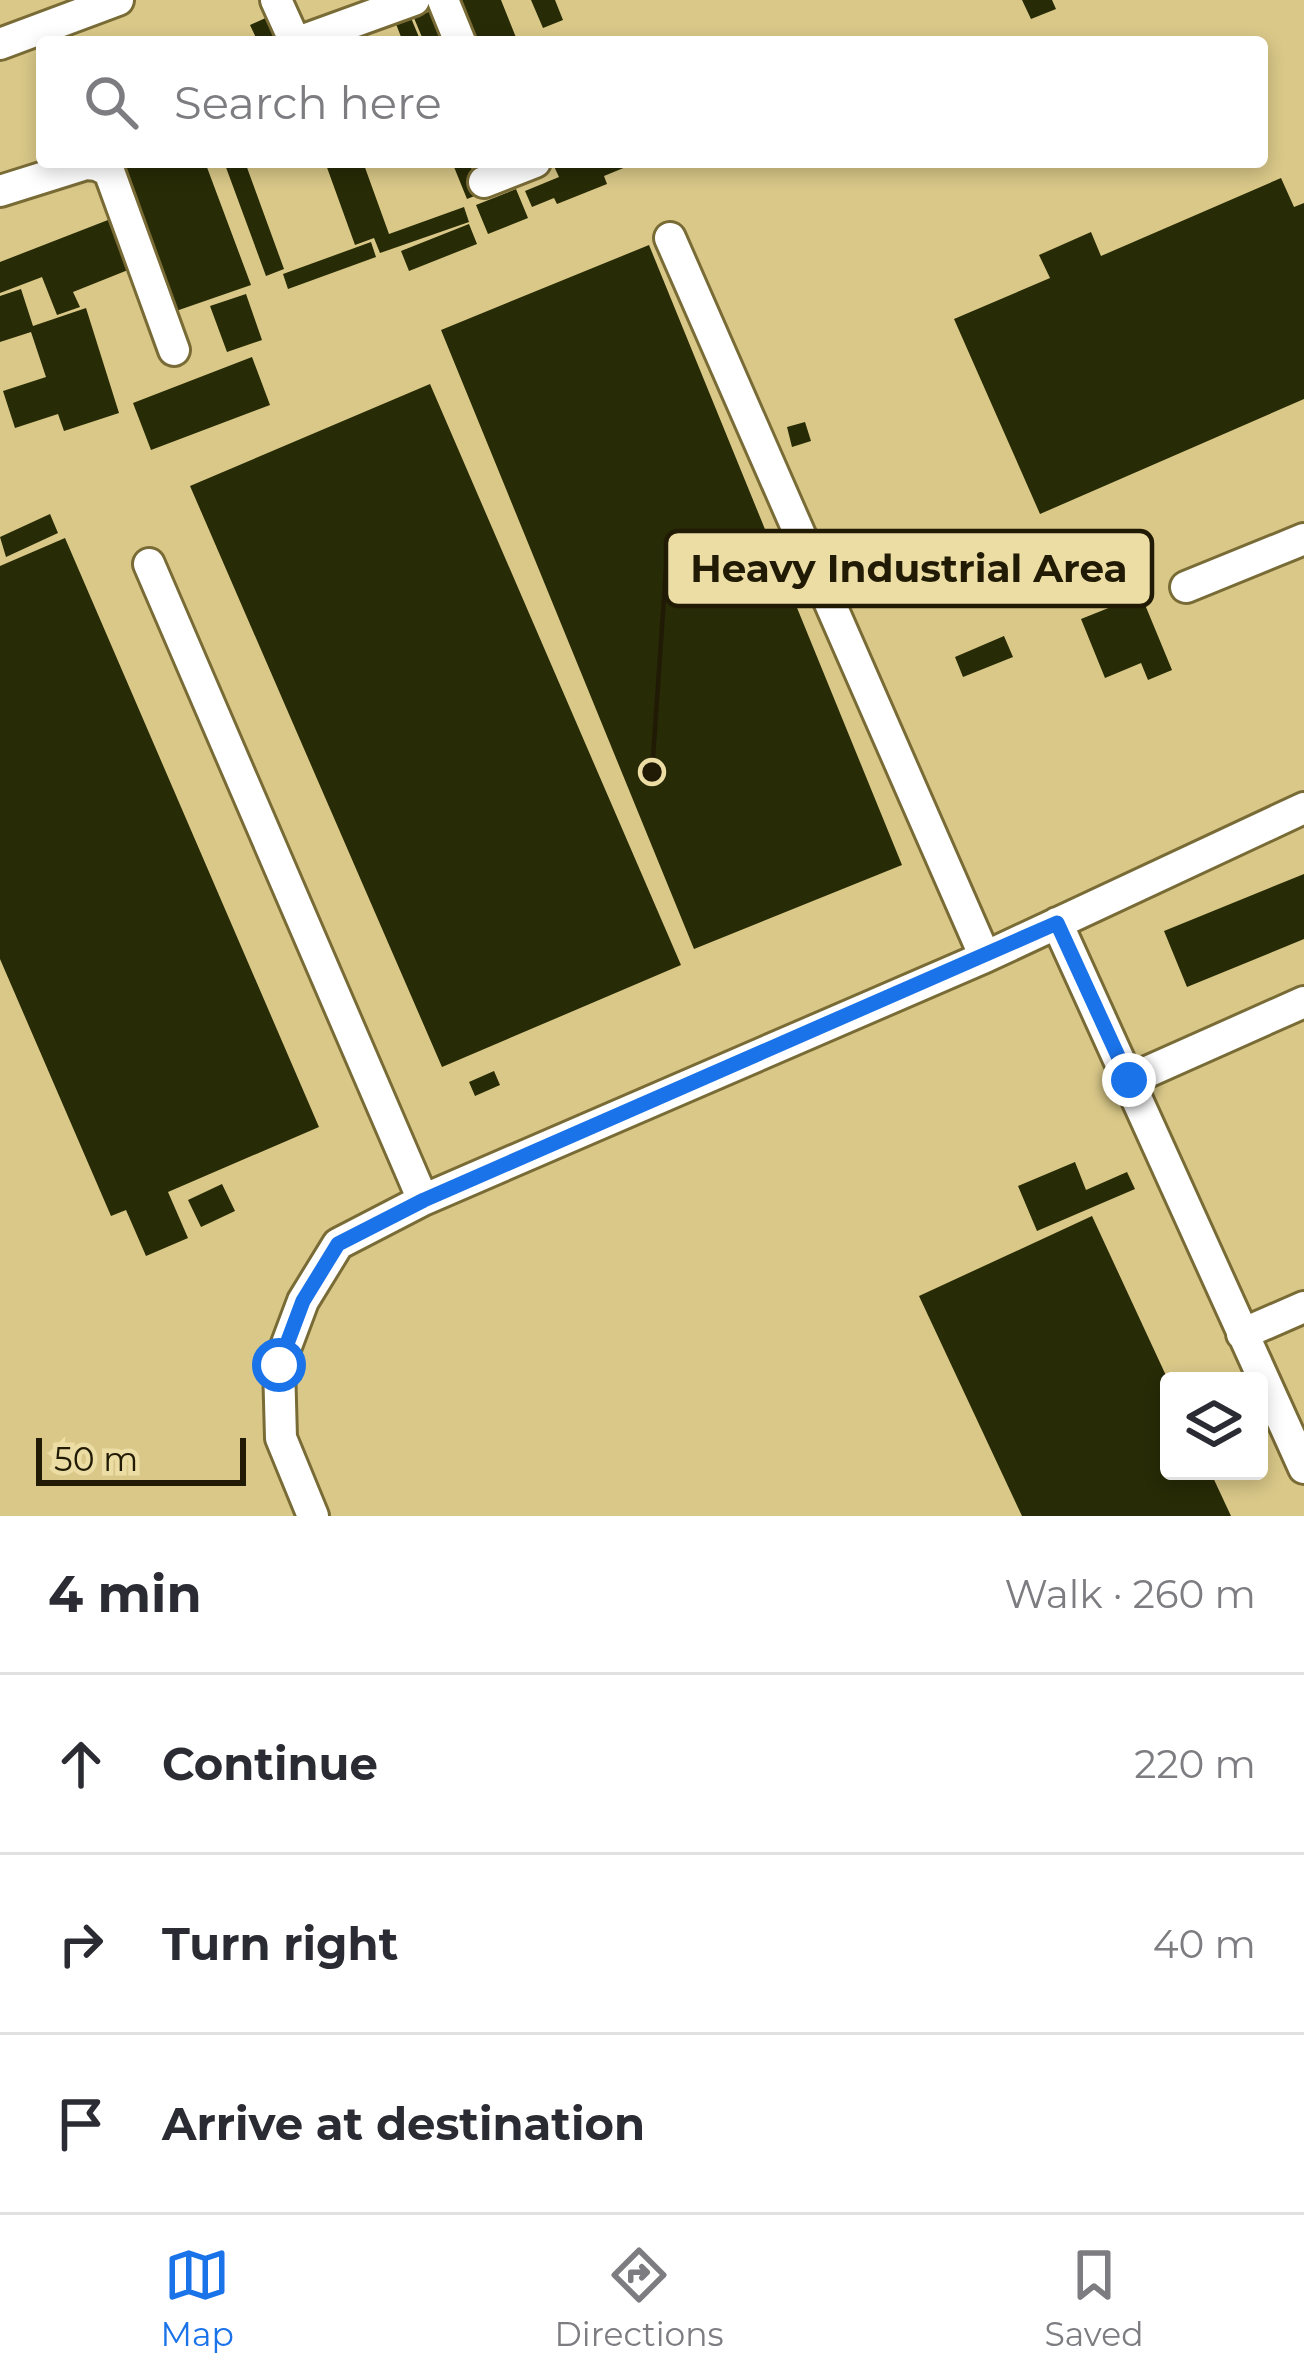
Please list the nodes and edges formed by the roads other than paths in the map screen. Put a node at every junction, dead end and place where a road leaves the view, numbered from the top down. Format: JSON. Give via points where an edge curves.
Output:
{"nodes":[{"id":1,"x":118,"y":0,"type":"edge"},
{"id":2,"x":276,"y":0,"type":"edge"},
{"id":3,"x":414,"y":0,"type":"edge"},
{"id":4,"x":443,"y":0,"type":"edge"},
{"id":5,"x":294,"y":36,"type":"edge"},
{"id":6,"x":314,"y":36,"type":"edge"},
{"id":7,"x":458,"y":36,"type":"edge"},
{"id":8,"x":0,"y":44,"type":"edge"},
{"id":9,"x":73,"y":168,"type":"edge"},
{"id":10,"x":104,"y":168,"type":"edge"},
{"id":11,"x":533,"y":168,"type":"edge"},
{"id":12,"x":484,"y":182,"type":"dead end"},
{"id":13,"x":0,"y":191,"type":"edge"},
{"id":14,"x":670,"y":238,"type":"dead end"},
{"id":15,"x":173,"y":350,"type":"dead end"},
{"id":16,"x":1304,"y":539,"type":"edge"},
{"id":17,"x":148,"y":564,"type":"dead end"},
{"id":18,"x":1186,"y":587,"type":"dead end"},
{"id":19,"x":1304,"y":808,"type":"edge"},
{"id":20,"x":1057,"y":923,"type":"junction"},
{"id":21,"x":985,"y":957,"type":"junction"},
{"id":22,"x":1304,"y":1002,"type":"edge"},
{"id":23,"x":1129,"y":1080,"type":"junction"},
{"id":24,"x":424,"y":1200,"type":"junction"},
{"id":25,"x":1304,"y":1307,"type":"edge"},
{"id":26,"x":1242,"y":1334,"type":"junction"},
{"id":27,"x":1304,"y":1468,"type":"edge"},
{"id":28,"x":313,"y":1516,"type":"edge"}],
"edges":[{"from":1,"to":8,"type":"street"},
{"from":2,"to":5,"type":"street"},
{"from":3,"to":6,"type":"street"},
{"from":4,"to":7,"type":"street"},
{"from":9,"to":13,"type":"street"},
{"from":10,"to":15,"type":"street"},
{"from":11,"to":12,"type":"street"},
{"from":14,"to":21,"type":"street"},
{"from":16,"to":18,"type":"street"},
{"from":17,"to":24,"type":"street"},
{"from":19,"to":20,"type":"street"},
{"from":20,"to":21,"type":"street"},
{"from":20,"to":23,"type":"street"},
{"from":21,"to":24,"type":"street"},
{"from":22,"to":23,"type":"street"},
{"from":23,"to":26,"type":"street"},
{"from":24,"to":28,"type":"street","via":[[338,1244],[303,1301],[279,1365],[280,1438]]},
{"from":25,"to":26,"type":"street"},
{"from":26,"to":27,"type":"street"}]}
